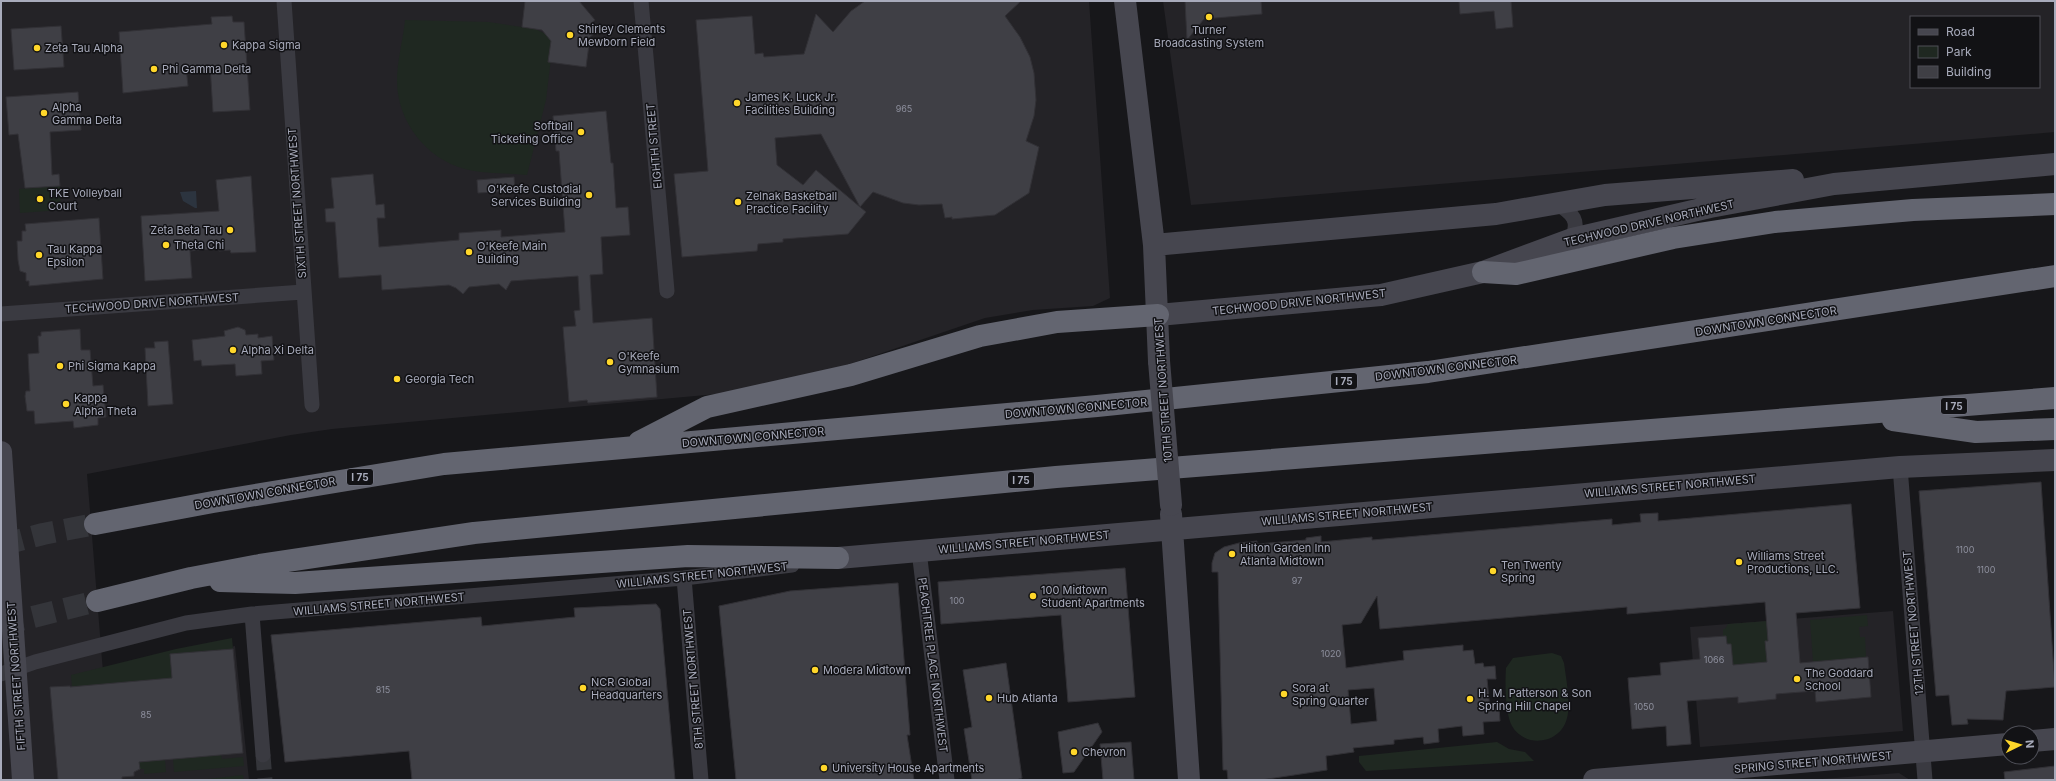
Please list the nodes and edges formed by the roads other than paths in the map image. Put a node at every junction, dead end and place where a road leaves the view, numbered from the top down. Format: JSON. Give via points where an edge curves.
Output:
{"nodes":[{"id":1,"x":284,"y":1,"type":"edge"},
{"id":2,"x":641,"y":1,"type":"edge"},
{"id":3,"x":1125,"y":1,"type":"edge"},
{"id":4,"x":2055,"y":164,"type":"edge"},
{"id":5,"x":1834,"y":184,"type":"junction"},
{"id":6,"x":1557,"y":204,"type":"junction"},
{"id":7,"x":2055,"y":204,"type":"edge"},
{"id":8,"x":1572,"y":240,"type":"junction"},
{"id":9,"x":1154,"y":245,"type":"junction"},
{"id":10,"x":1483,"y":272,"type":"junction"},
{"id":11,"x":2055,"y":276,"type":"edge"},
{"id":12,"x":667,"y":291,"type":"dead end"},
{"id":13,"x":303,"y":292,"type":"junction"},
{"id":14,"x":1,"y":314,"type":"edge"},
{"id":15,"x":1158,"y":316,"type":"junction"},
{"id":16,"x":2055,"y":398,"type":"edge"},
{"id":17,"x":312,"y":405,"type":"dead end"},
{"id":18,"x":1854,"y":414,"type":"junction"},
{"id":19,"x":2055,"y":429,"type":"edge"},
{"id":20,"x":628,"y":448,"type":"junction"},
{"id":21,"x":1,"y":452,"type":"edge"},
{"id":22,"x":2055,"y":460,"type":"edge"},
{"id":23,"x":1900,"y":467,"type":"junction"},
{"id":24,"x":95,"y":524,"type":"tunnel mouth"},
{"id":25,"x":1172,"y":529,"type":"junction"},
{"id":26,"x":919,"y":551,"type":"junction"},
{"id":27,"x":838,"y":558,"type":"junction"},
{"id":28,"x":191,"y":578,"type":"junction"},
{"id":29,"x":684,"y":578,"type":"junction"},
{"id":30,"x":97,"y":601,"type":"tunnel mouth"},
{"id":31,"x":252,"y":614,"type":"junction"},
{"id":32,"x":8,"y":672,"type":"edge"},
{"id":33,"x":2055,"y":739,"type":"edge"},
{"id":34,"x":2040,"y":740,"type":"edge"},
{"id":35,"x":2000,"y":745,"type":"edge"},
{"id":36,"x":1923,"y":752,"type":"junction"},
{"id":37,"x":263,"y":755,"type":"tunnel mouth"},
{"id":38,"x":23,"y":780,"type":"edge"},
{"id":39,"x":701,"y":780,"type":"edge"},
{"id":40,"x":947,"y":780,"type":"edge"},
{"id":41,"x":1189,"y":780,"type":"edge"},
{"id":42,"x":1594,"y":780,"type":"edge"},
{"id":43,"x":1925,"y":780,"type":"edge"}],
"edges":[{"from":1,"to":13,"type":"street","name":"SIXTH STREET NORTHWEST"},
{"from":2,"to":12,"type":"street","name":"EIGHTH STREET"},
{"from":3,"to":9,"type":"street","name":"10TH STREET NORTHWEST"},
{"from":4,"to":5,"type":"street","name":"TECHWOOD DRIVE NORTHWEST"},
{"from":5,"to":6,"type":"street","name":"TECHWOOD DRIVE NORTHWEST","via":[[1782,180],[1604,195]]},
{"from":5,"to":8,"type":"street","name":"TECHWOOD DRIVE NORTHWEST","via":[[1710,207]]},
{"from":6,"to":8,"type":"street","via":[[1570,212],[1573,218],[1576,231]]},
{"from":6,"to":9,"type":"street","name":"TECHWOOD DRIVE NORTHWEST","via":[[1472,216]]},
{"from":7,"to":10,"type":"highway","via":[[1913,210],[1776,222],[1673,238],[1516,274]]},
{"from":8,"to":10,"type":"street","name":"TECHWOOD DRIVE NORTHWEST"},
{"from":9,"to":15,"type":"street","name":"10TH STREET NORTHWEST"},
{"from":10,"to":15,"type":"street","name":"TECHWOOD DRIVE NORTHWEST","via":[[1381,295]]},
{"from":11,"to":20,"type":"highway","name":"DOWNTOWN CONNECTOR","number":"I 75","via":[[1428,372],[1097,406]]},
{"from":13,"to":14,"type":"street","name":"TECHWOOD DRIVE NORTHWEST"},
{"from":13,"to":17,"type":"street","name":"SIXTH STREET NORTHWEST"},
{"from":15,"to":20,"type":"highway","via":[[1057,322],[980,336],[851,376],[706,407]]},
{"from":15,"to":25,"type":"street","name":"10TH STREET NORTHWEST","bridge":true},
{"from":16,"to":18,"type":"highway","number":"I 75"},
{"from":18,"to":19,"type":"highway","via":[[1976,432]]},
{"from":18,"to":28,"type":"highway","number":"I 75","via":[[1056,477],[627,517],[459,535],[323,554]]},
{"from":20,"to":24,"type":"highway","name":"DOWNTOWN CONNECTOR","number":"I 75","via":[[444,464]]},
{"from":21,"to":32,"type":"street","name":"FIFTH STREET NORTHWEST"},
{"from":22,"to":23,"type":"street","name":"WILLIAMS STREET NORTHWEST"},
{"from":23,"to":25,"type":"street","name":"WILLIAMS STREET NORTHWEST"},
{"from":23,"to":36,"type":"street","name":"12TH STREET NORTHWEST"},
{"from":25,"to":26,"type":"street","name":"WILLIAMS STREET NORTHWEST"},
{"from":25,"to":41,"type":"street","name":"10TH STREET NORTHWEST"},
{"from":26,"to":27,"type":"street","name":"WILLIAMS STREET NORTHWEST"},
{"from":26,"to":40,"type":"street","name":"PEACHTREE PLACE NORTHWEST"},
{"from":27,"to":28,"type":"highway","via":[[688,556],[295,583],[243,583]]},
{"from":27,"to":29,"type":"street","name":"WILLIAMS STREET NORTHWEST"},
{"from":28,"to":30,"type":"highway","number":"I 75"},
{"from":29,"to":31,"type":"street","name":"WILLIAMS STREET NORTHWEST"},
{"from":29,"to":39,"type":"street","name":"8TH STREET NORTHWEST"},
{"from":31,"to":32,"type":"street","name":"WILLIAMS STREET NORTHWEST","via":[[186,623],[35,662]]},
{"from":31,"to":37,"type":"street"},
{"from":32,"to":38,"type":"street","name":"FIFTH STREET NORTHWEST"},
{"from":33,"to":34,"type":"street"},
{"from":35,"to":36,"type":"street","name":"SPRING STREET NORTHWEST"},
{"from":36,"to":42,"type":"street","name":"SPRING STREET NORTHWEST"},
{"from":36,"to":43,"type":"street","name":"12TH STREET NORTHWEST"}]}
